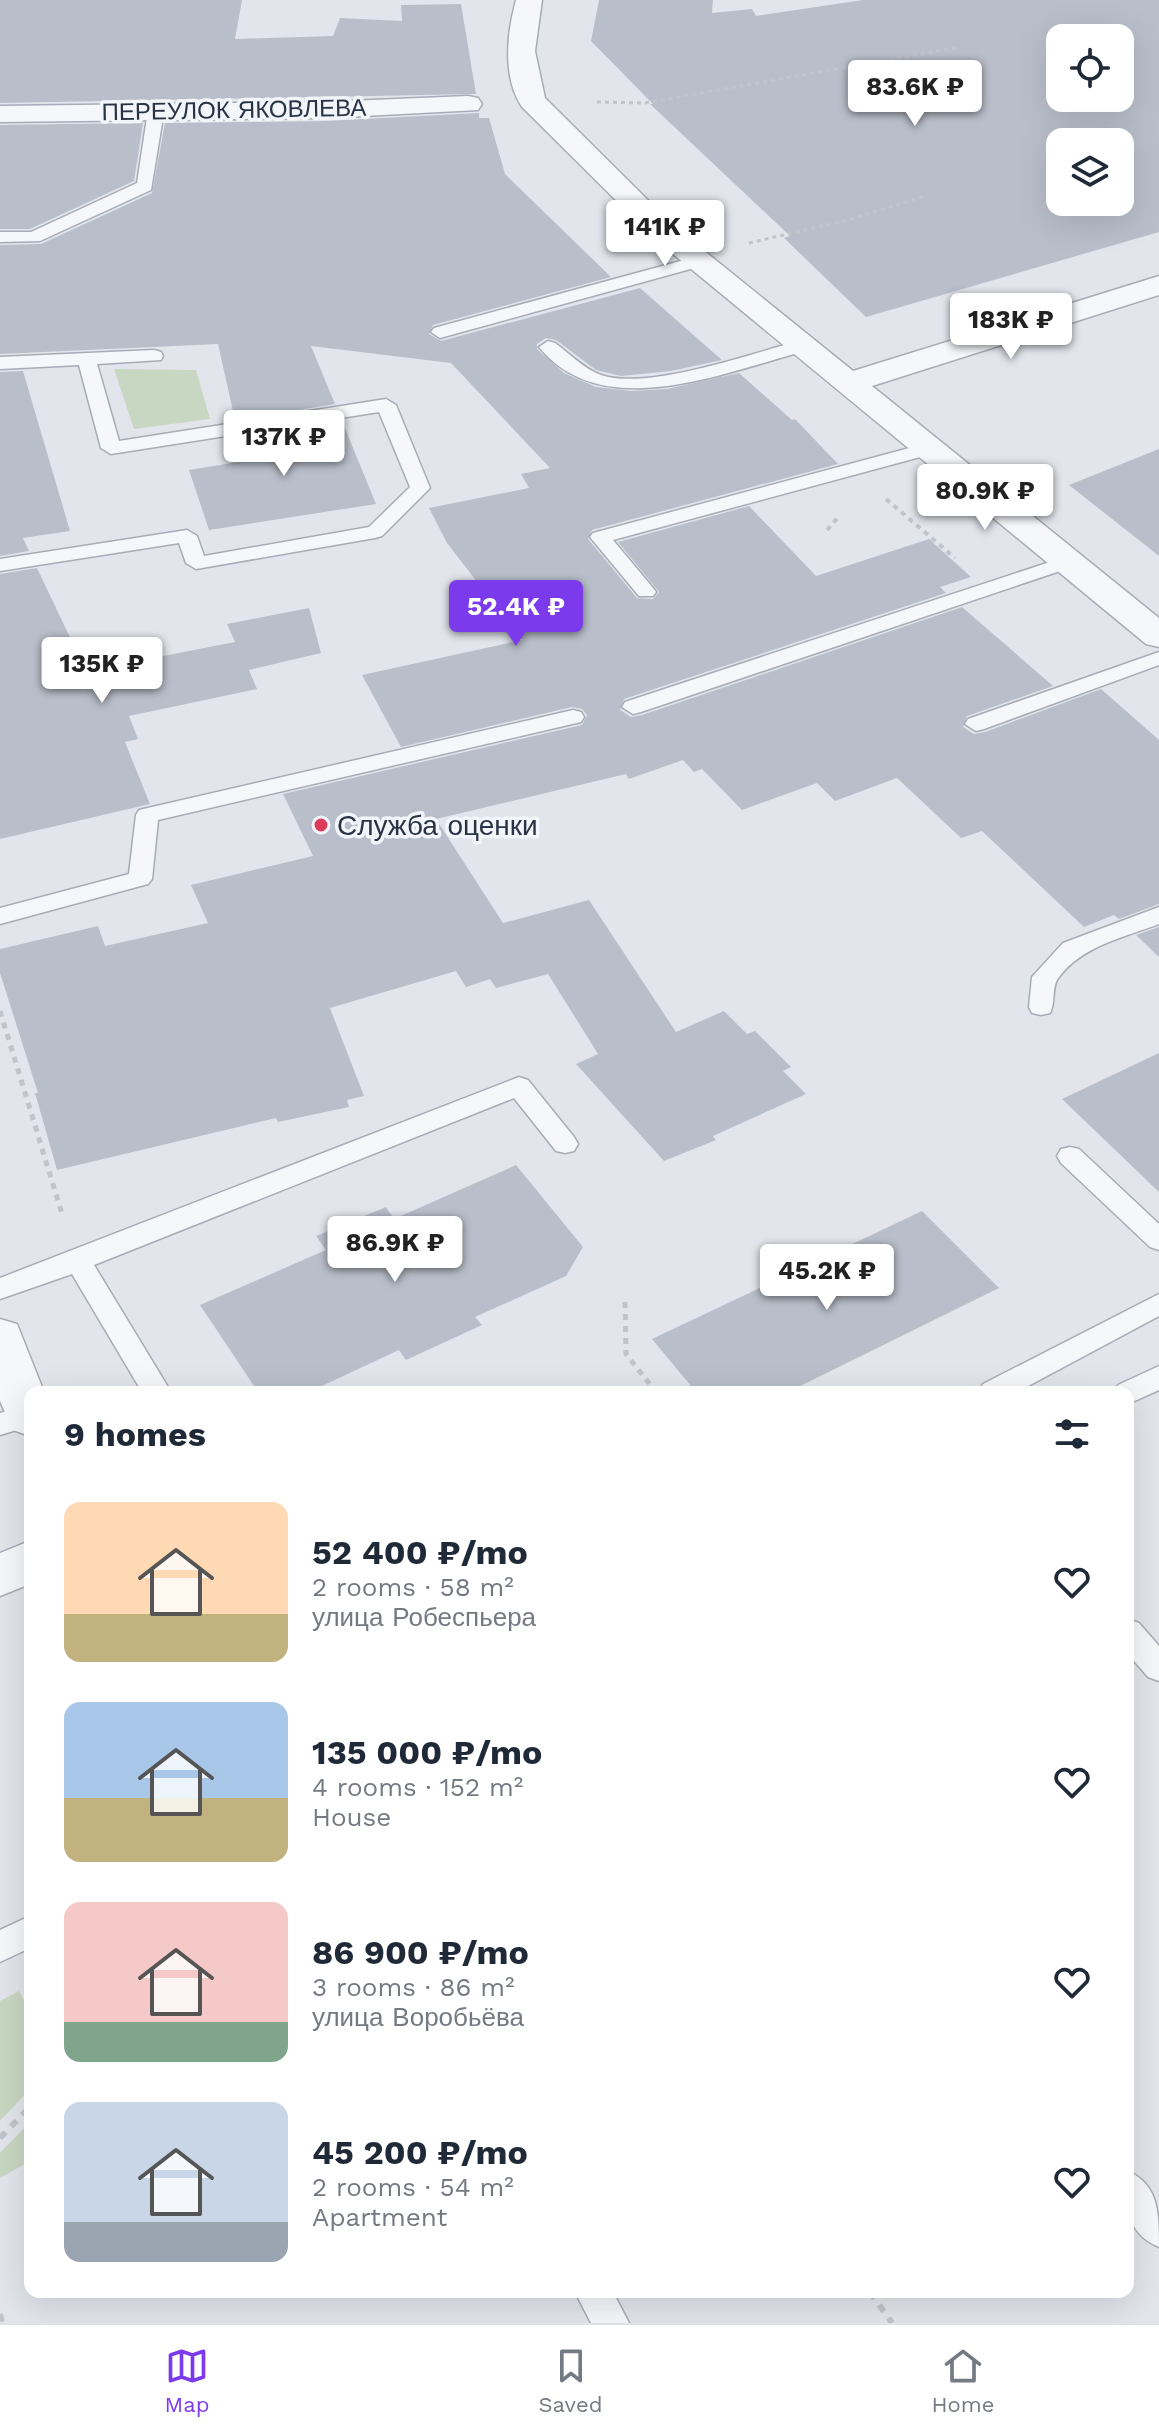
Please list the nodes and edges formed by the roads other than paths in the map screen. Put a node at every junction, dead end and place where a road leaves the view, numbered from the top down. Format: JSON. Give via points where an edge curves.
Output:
{"nodes":[{"id":1,"x":529,"y":0,"type":"edge"},
{"id":2,"x":468,"y":104,"type":"dead end"},
{"id":3,"x":156,"y":111,"type":"junction"},
{"id":4,"x":0,"y":114,"type":"edge"},
{"id":5,"x":0,"y":237,"type":"edge"},
{"id":6,"x":696,"y":259,"type":"junction"},
{"id":7,"x":1159,"y":285,"type":"edge"},
{"id":8,"x":440,"y":332,"type":"dead end"},
{"id":9,"x":802,"y":346,"type":"junction"},
{"id":10,"x":548,"y":347,"type":"dead end"},
{"id":11,"x":154,"y":356,"type":"dead end"},
{"id":12,"x":87,"y":360,"type":"junction"},
{"id":13,"x":0,"y":363,"type":"edge"},
{"id":14,"x":847,"y":383,"type":"junction"},
{"id":15,"x":928,"y":449,"type":"junction"},
{"id":16,"x":1068,"y":562,"type":"junction"},
{"id":17,"x":0,"y":565,"type":"edge"},
{"id":18,"x":646,"y":592,"type":"dead end"},
{"id":19,"x":1159,"y":636,"type":"edge"},
{"id":20,"x":1159,"y":658,"type":"edge"},
{"id":21,"x":633,"y":707,"type":"dead end"},
{"id":22,"x":573,"y":717,"type":"dead end"},
{"id":23,"x":976,"y":724,"type":"dead end"},
{"id":24,"x":1159,"y":915,"type":"edge"},
{"id":25,"x":0,"y":916,"type":"edge"},
{"id":26,"x":1041,"y":1007,"type":"dead end"},
{"id":27,"x":565,"y":1144,"type":"dead end"},
{"id":28,"x":1070,"y":1156,"type":"dead end"},
{"id":29,"x":1159,"y":1240,"type":"edge"},
{"id":30,"x":78,"y":1261,"type":"junction"},
{"id":31,"x":0,"y":1289,"type":"edge"},
{"id":32,"x":1159,"y":1304,"type":"edge"},
{"id":33,"x":0,"y":1337,"type":"edge"},
{"id":34,"x":1159,"y":1377,"type":"edge"},
{"id":35,"x":153,"y":1386,"type":"edge"},
{"id":36,"x":1004,"y":1386,"type":"edge"},
{"id":37,"x":1134,"y":1390,"type":"edge"},
{"id":38,"x":24,"y":1400,"type":"edge"},
{"id":39,"x":24,"y":1418,"type":"edge"},
{"id":40,"x":0,"y":1424,"type":"edge"},
{"id":41,"x":24,"y":1565,"type":"edge"},
{"id":42,"x":0,"y":1575,"type":"edge"},
{"id":43,"x":1134,"y":1639,"type":"edge"},
{"id":44,"x":1159,"y":1668,"type":"edge"},
{"id":45,"x":24,"y":1934,"type":"edge"},
{"id":46,"x":0,"y":1947,"type":"edge"},
{"id":47,"x":1134,"y":2196,"type":"edge"},
{"id":48,"x":1159,"y":2229,"type":"edge"},
{"id":49,"x":596,"y":2298,"type":"edge"},
{"id":50,"x":611,"y":2323,"type":"edge"}],
"edges":[{"from":1,"to":6,"type":"street","via":[[521,73],[532,101]]},
{"from":2,"to":3,"type":"street","name":"ПЕРЕУЛОК ЯКОВЛЕВА"},
{"from":3,"to":4,"type":"street","name":"ПЕРЕУЛОК ЯКОВЛЕВА"},
{"from":3,"to":5,"type":"lane","via":[[145,186],[34,237]]},
{"from":6,"to":8,"type":"lane"},
{"from":6,"to":9,"type":"street"},
{"from":7,"to":14,"type":"street"},
{"from":9,"to":10,"type":"lane","via":[[632,383],[598,381]]},
{"from":9,"to":14,"type":"street"},
{"from":11,"to":12,"type":"lane"},
{"from":12,"to":13,"type":"lane"},
{"from":12,"to":17,"type":"lane","via":[[111,448],[386,405],[420,488],[375,532],[196,563],[187,536]]},
{"from":14,"to":15,"type":"street"},
{"from":15,"to":16,"type":"street"},
{"from":15,"to":18,"type":"lane","via":[[600,537]]},
{"from":16,"to":19,"type":"street"},
{"from":16,"to":21,"type":"lane"},
{"from":20,"to":23,"type":"lane"},
{"from":22,"to":25,"type":"lane","via":[[147,815],[140,879]]},
{"from":24,"to":26,"type":"lane","via":[[1072,949],[1044,977]]},
{"from":27,"to":30,"type":"lane","via":[[519,1086]]},
{"from":28,"to":29,"type":"lane"},
{"from":30,"to":31,"type":"lane"},
{"from":30,"to":35,"type":"lane"},
{"from":32,"to":36,"type":"lane"},
{"from":33,"to":38,"type":"street"},
{"from":34,"to":37,"type":"lane"},
{"from":39,"to":40,"type":"lane"},
{"from":41,"to":42,"type":"street"},
{"from":43,"to":44,"type":"lane"},
{"from":45,"to":46,"type":"lane"},
{"from":47,"to":48,"type":"lane"},
{"from":49,"to":50,"type":"lane"}]}
